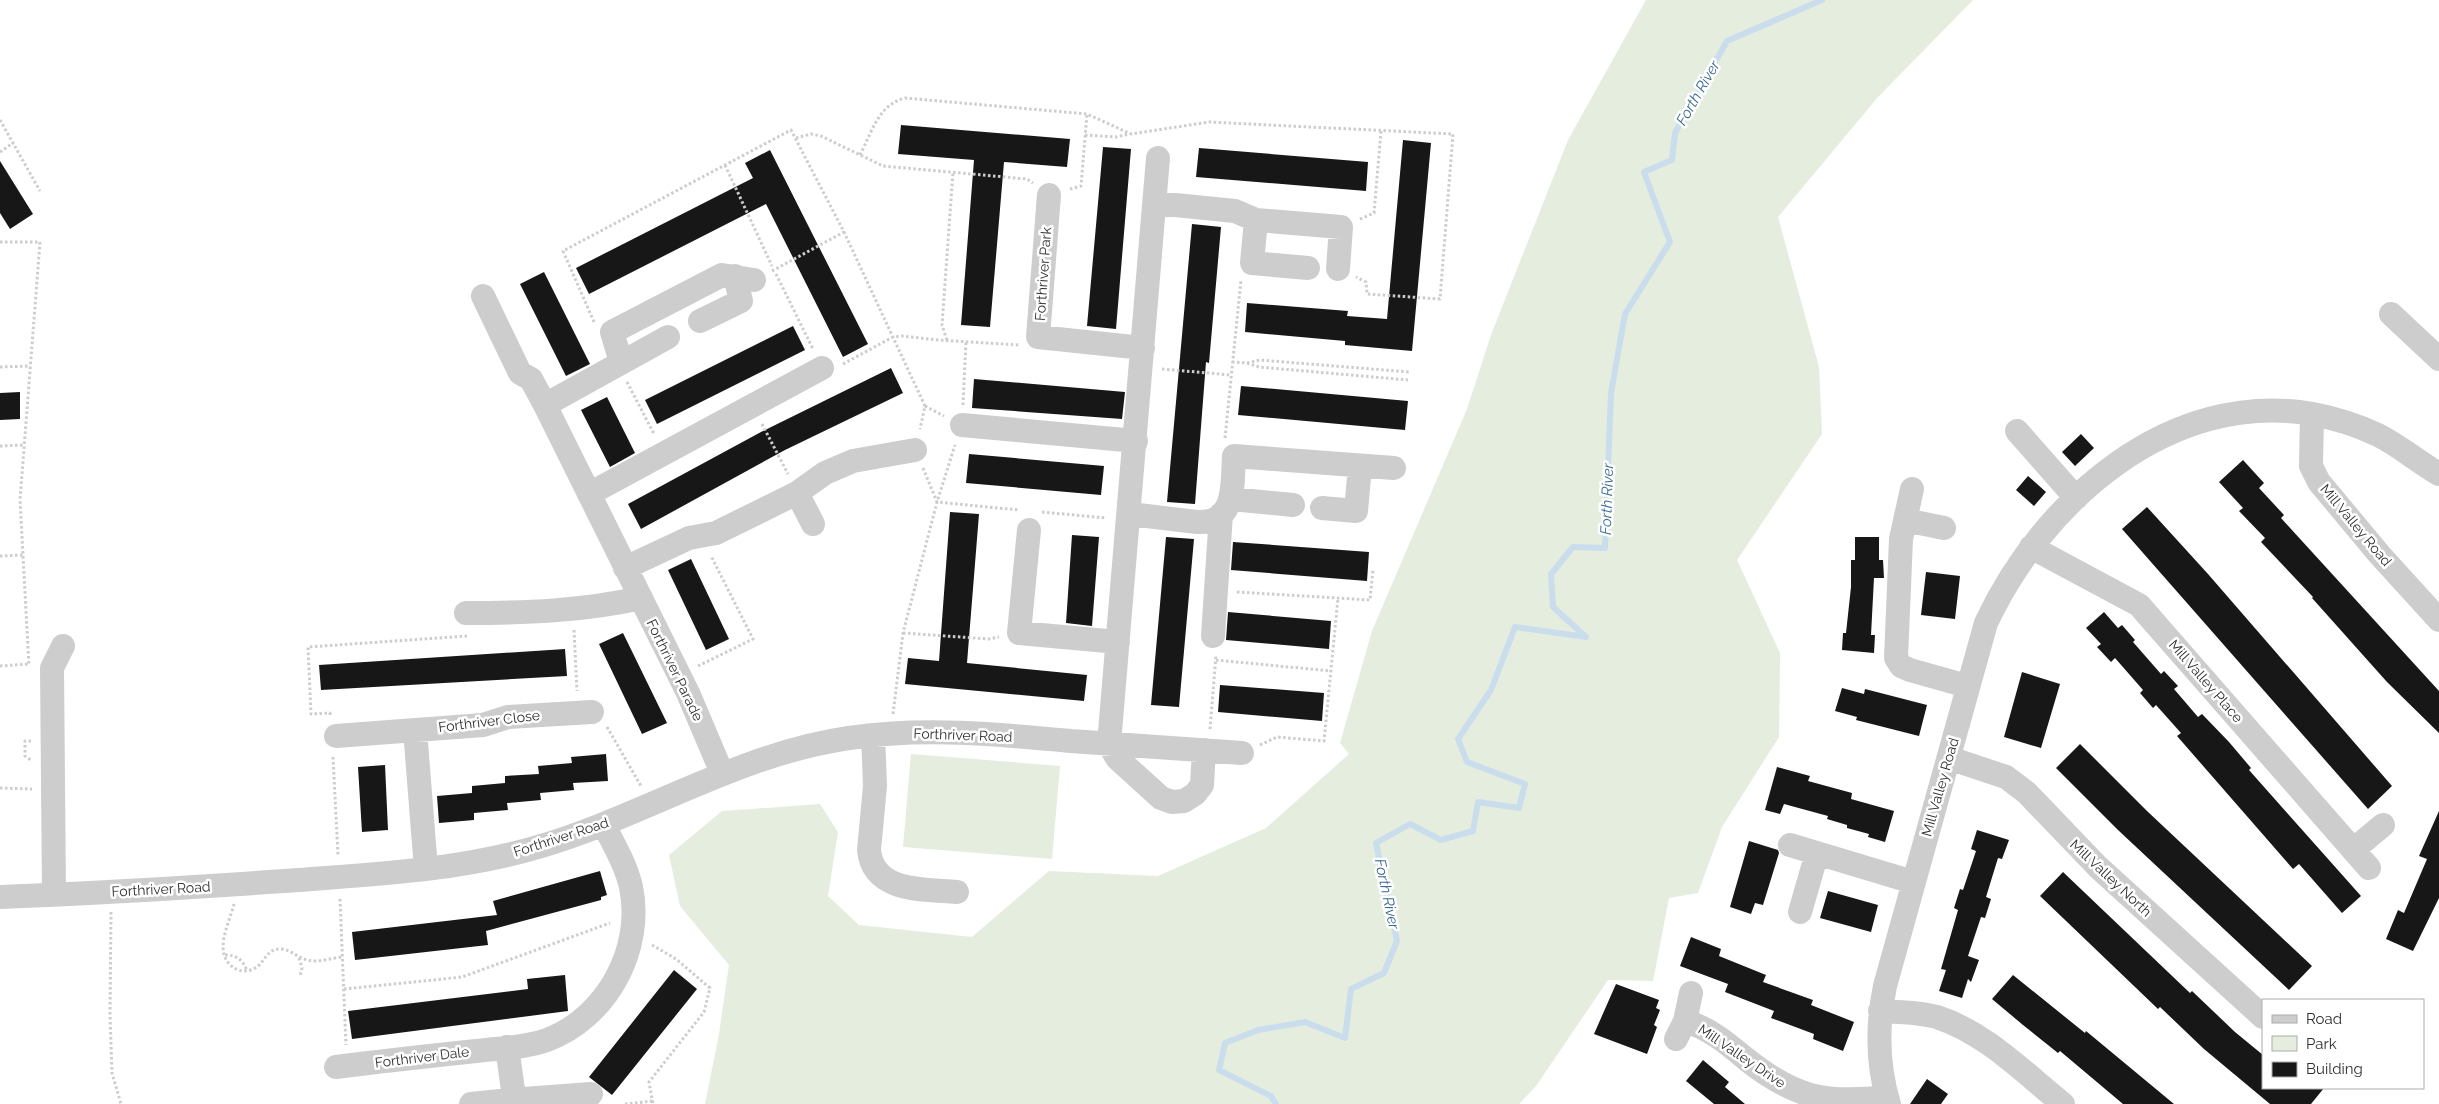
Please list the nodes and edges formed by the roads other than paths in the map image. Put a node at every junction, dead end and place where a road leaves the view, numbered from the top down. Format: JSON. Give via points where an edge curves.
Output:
{"nodes":[{"id":1,"x":1158,"y":158,"type":"dead end"},
{"id":2,"x":1049,"y":195,"type":"road end"},
{"id":3,"x":1155,"y":203,"type":"junction"},
{"id":4,"x":1256,"y":220,"type":"junction"},
{"id":5,"x":1308,"y":268,"type":"dead end"},
{"id":6,"x":1338,"y":270,"type":"road end"},
{"id":7,"x":483,"y":296,"type":"dead end"},
{"id":8,"x":2391,"y":314,"type":"dead end"},
{"id":9,"x":700,"y":321,"type":"dead end"},
{"id":10,"x":668,"y":337,"type":"dead end"},
{"id":11,"x":2435,"y":348,"type":"edge"},
{"id":12,"x":1142,"y":357,"type":"junction"},
{"id":13,"x":621,"y":362,"type":"junction"},
{"id":14,"x":822,"y":368,"type":"road end"},
{"id":15,"x":545,"y":405,"type":"junction"},
{"id":16,"x":2312,"y":414,"type":"junction"},
{"id":17,"x":962,"y":425,"type":"road end"},
{"id":18,"x":2017,"y":431,"type":"dead end"},
{"id":19,"x":1136,"y":441,"type":"junction"},
{"id":20,"x":915,"y":450,"type":"road end"},
{"id":21,"x":1360,"y":466,"type":"junction"},
{"id":22,"x":1394,"y":468,"type":"dead end"},
{"id":23,"x":2439,"y":474,"type":"edge"},
{"id":24,"x":1912,"y":489,"type":"dead end"},
{"id":25,"x":797,"y":493,"type":"junction"},
{"id":26,"x":589,"y":494,"type":"junction"},
{"id":27,"x":2076,"y":498,"type":"junction"},
{"id":28,"x":1293,"y":505,"type":"dead end"},
{"id":29,"x":1226,"y":507,"type":"junction"},
{"id":30,"x":1322,"y":508,"type":"dead end"},
{"id":31,"x":1130,"y":514,"type":"junction"},
{"id":32,"x":1905,"y":520,"type":"junction"},
{"id":33,"x":813,"y":524,"type":"dead end"},
{"id":34,"x":1944,"y":528,"type":"dead end"},
{"id":35,"x":1029,"y":530,"type":"dead end"},
{"id":36,"x":2031,"y":547,"type":"junction"},
{"id":37,"x":625,"y":568,"type":"junction"},
{"id":38,"x":640,"y":598,"type":"junction"},
{"id":39,"x":466,"y":613,"type":"dead end"},
{"id":40,"x":2439,"y":620,"type":"edge"},
{"id":41,"x":1213,"y":636,"type":"road end"},
{"id":42,"x":1118,"y":642,"type":"junction"},
{"id":43,"x":63,"y":646,"type":"dead end"},
{"id":44,"x":1967,"y":686,"type":"junction"},
{"id":45,"x":585,"y":712,"type":"road end"},
{"id":46,"x":415,"y":730,"type":"junction"},
{"id":47,"x":882,"y":735,"type":"junction"},
{"id":48,"x":333,"y":737,"type":"road end"},
{"id":49,"x":1108,"y":744,"type":"junction"},
{"id":50,"x":1204,"y":750,"type":"junction"},
{"id":51,"x":1242,"y":752,"type":"road end"},
{"id":52,"x":1949,"y":758,"type":"junction"},
{"id":53,"x":722,"y":773,"type":"junction"},
{"id":54,"x":604,"y":825,"type":"junction"},
{"id":55,"x":2383,"y":825,"type":"dead end"},
{"id":56,"x":1790,"y":845,"type":"dead end"},
{"id":57,"x":2353,"y":850,"type":"junction"},
{"id":58,"x":1817,"y":853,"type":"junction"},
{"id":59,"x":2369,"y":868,"type":"dead end"},
{"id":60,"x":426,"y":869,"type":"junction"},
{"id":61,"x":1913,"y":882,"type":"junction"},
{"id":62,"x":958,"y":892,"type":"dead end"},
{"id":63,"x":54,"y":894,"type":"junction"},
{"id":64,"x":0,"y":897,"type":"edge"},
{"id":65,"x":1800,"y":912,"type":"dead end"},
{"id":66,"x":1691,"y":993,"type":"dead end"},
{"id":67,"x":1880,"y":1010,"type":"junction"},
{"id":68,"x":2262,"y":1016,"type":"edge"},
{"id":69,"x":507,"y":1047,"type":"junction"},
{"id":70,"x":341,"y":1066,"type":"road end"},
{"id":71,"x":591,"y":1094,"type":"dead end"},
{"id":72,"x":510,"y":1100,"type":"junction"},
{"id":73,"x":1888,"y":1101,"type":"edge"},
{"id":74,"x":471,"y":1104,"type":"edge"},
{"id":75,"x":2063,"y":1104,"type":"edge"}],
"edges":[{"from":1,"to":3,"type":"street"},
{"from":2,"to":12,"type":"street","name":"Forthriver Park","via":[[1038,337]]},
{"from":3,"to":4,"type":"street","via":[[1235,211]]},
{"from":3,"to":12,"type":"street"},
{"from":4,"to":5,"type":"street","via":[[1252,263]]},
{"from":4,"to":6,"type":"street","via":[[1341,228]]},
{"from":7,"to":15,"type":"street","name":"Forthriver Parade","via":[[520,373],[531,379]]},
{"from":8,"to":11,"type":"street"},
{"from":9,"to":13,"type":"street","via":[[740,301],[744,278],[722,275],[612,332]]},
{"from":10,"to":13,"type":"street"},
{"from":12,"to":19,"type":"street"},
{"from":13,"to":15,"type":"street"},
{"from":14,"to":26,"type":"street"},
{"from":15,"to":26,"type":"street","name":"Forthriver Parade"},
{"from":16,"to":23,"type":"street","name":"Mill Valley Road","via":[[2377,435]]},
{"from":16,"to":27,"type":"street","name":"Mill Valley Road","via":[[2269,409],[2213,417],[2167,434],[2117,462]]},
{"from":16,"to":40,"type":"street","name":"Mill Valley Road","via":[[2311,466],[2319,482]]},
{"from":17,"to":19,"type":"street"},
{"from":18,"to":27,"type":"street"},
{"from":19,"to":31,"type":"street"},
{"from":20,"to":25,"type":"street","via":[[853,461],[825,473]]},
{"from":21,"to":22,"type":"street"},
{"from":21,"to":29,"type":"street","via":[[1234,456]]},
{"from":21,"to":30,"type":"street","via":[[1356,511]]},
{"from":24,"to":32,"type":"street"},
{"from":25,"to":33,"type":"street"},
{"from":25,"to":37,"type":"street","via":[[716,533],[689,538]]},
{"from":26,"to":37,"type":"street","name":"Forthriver Parade"},
{"from":27,"to":36,"type":"street","name":"Mill Valley Road"},
{"from":28,"to":29,"type":"street"},
{"from":29,"to":31,"type":"street","via":[[1207,522]]},
{"from":29,"to":41,"type":"street"},
{"from":31,"to":42,"type":"street"},
{"from":32,"to":34,"type":"street"},
{"from":32,"to":44,"type":"street","via":[[1896,658],[1901,666],[1910,670]]},
{"from":35,"to":42,"type":"street","via":[[1019,633]]},
{"from":36,"to":44,"type":"street","name":"Mill Valley Road","via":[[2000,594]]},
{"from":36,"to":57,"type":"street","name":"Mill Valley Place","via":[[2138,605]]},
{"from":37,"to":38,"type":"street","name":"Forthriver Parade"},
{"from":38,"to":39,"type":"street","via":[[592,608]]},
{"from":38,"to":53,"type":"street","name":"Forthriver Parade"},
{"from":42,"to":49,"type":"street"},
{"from":43,"to":63,"type":"street","via":[[52,668]]},
{"from":44,"to":52,"type":"street","name":"Mill Valley Road"},
{"from":45,"to":46,"type":"street","name":"Forthriver Close","via":[[508,717],[483,725]]},
{"from":46,"to":48,"type":"street","name":"Forthriver Close"},
{"from":46,"to":60,"type":"street"},
{"from":47,"to":49,"type":"street","name":"Forthriver Road","via":[[951,731]]},
{"from":47,"to":53,"type":"street","name":"Forthriver Road","via":[[783,751]]},
{"from":47,"to":62,"type":"street","via":[[869,850],[874,869],[904,888]]},
{"from":49,"to":50,"type":"street","name":"Forthriver Road"},
{"from":49,"to":50,"type":"street","via":[[1117,758],[1161,798],[1172,802],[1184,801],[1202,785]]},
{"from":50,"to":51,"type":"street","name":"Forthriver Road"},
{"from":52,"to":61,"type":"street","name":"Mill Valley Road"},
{"from":52,"to":68,"type":"street","name":"Mill Valley North","via":[[2006,777],[2028,793],[2098,867]]},
{"from":53,"to":54,"type":"street","name":"Forthriver Road"},
{"from":54,"to":60,"type":"street","name":"Forthriver Road","via":[[496,858]]},
{"from":54,"to":69,"type":"street","name":"Forthriver Dale","via":[[631,888],[633,918],[620,973],[599,1005],[566,1031],[529,1045]]},
{"from":55,"to":57,"type":"street"},
{"from":56,"to":58,"type":"street"},
{"from":57,"to":59,"type":"street","name":"Mill Valley Place"},
{"from":58,"to":61,"type":"street"},
{"from":58,"to":65,"type":"street"},
{"from":60,"to":63,"type":"street","name":"Forthriver Road"},
{"from":61,"to":67,"type":"street","name":"Mill Valley Road"},
{"from":63,"to":64,"type":"street","name":"Forthriver Road"},
{"from":66,"to":73,"type":"street","name":"Mill Valley Drive","via":[[1680,1030],[1700,1026],[1766,1075],[1802,1095],[1834,1102]]},
{"from":67,"to":73,"type":"street","name":"Mill Valley Road","via":[[1879,1049]]},
{"from":67,"to":75,"type":"street","via":[[1935,1017],[1960,1026],[1983,1038]]},
{"from":69,"to":70,"type":"street","name":"Forthriver Dale"},
{"from":69,"to":72,"type":"street","via":[[512,1090]]},
{"from":71,"to":72,"type":"street"},
{"from":72,"to":74,"type":"street"}]}
